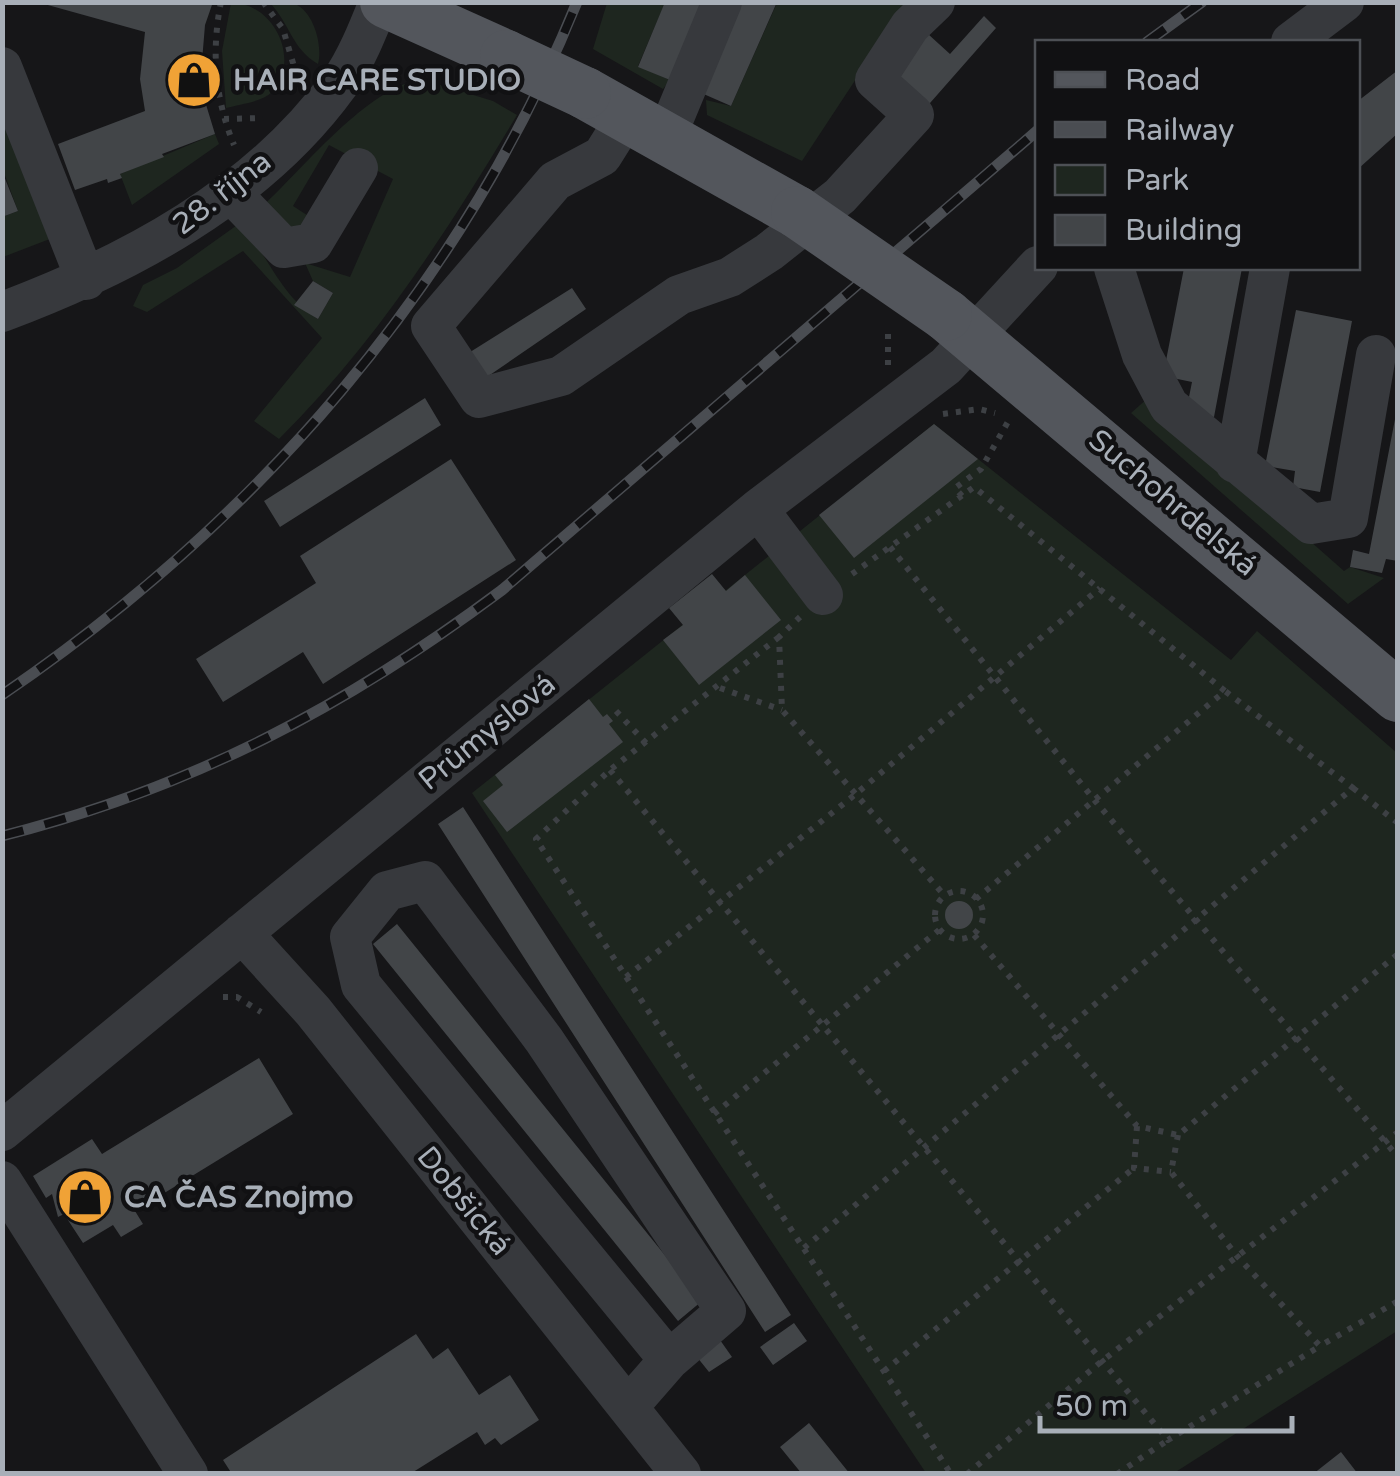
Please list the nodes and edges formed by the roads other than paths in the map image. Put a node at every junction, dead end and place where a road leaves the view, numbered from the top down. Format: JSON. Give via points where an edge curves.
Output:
{"nodes":[{"id":1,"x":383,"y":2,"type":"edge"},
{"id":2,"x":722,"y":2,"type":"edge"},
{"id":3,"x":935,"y":2,"type":"edge"},
{"id":4,"x":1344,"y":2,"type":"edge"},
{"id":5,"x":440,"y":14,"type":"edge"},
{"id":6,"x":1294,"y":40,"type":"edge"},
{"id":7,"x":2,"y":68,"type":"edge"},
{"id":8,"x":626,"y":116,"type":"junction"},
{"id":9,"x":358,"y":168,"type":"dead end"},
{"id":10,"x":225,"y":174,"type":"junction"},
{"id":11,"x":1035,"y":268,"type":"edge"},
{"id":12,"x":1115,"y":270,"type":"edge"},
{"id":13,"x":1270,"y":270,"type":"edge"},
{"id":14,"x":86,"y":280,"type":"junction"},
{"id":15,"x":2,"y":312,"type":"edge"},
{"id":16,"x":960,"y":326,"type":"junction"},
{"id":17,"x":1376,"y":355,"type":"dead end"},
{"id":18,"x":1235,"y":462,"type":"junction"},
{"id":19,"x":758,"y":509,"type":"junction"},
{"id":20,"x":823,"y":595,"type":"road end"},
{"id":21,"x":1398,"y":696,"type":"edge"},
{"id":22,"x":242,"y":933,"type":"junction"},
{"id":23,"x":2,"y":1132,"type":"edge"},
{"id":24,"x":2,"y":1181,"type":"edge"},
{"id":25,"x":669,"y":1360,"type":"junction"},
{"id":26,"x":628,"y":1406,"type":"junction"},
{"id":27,"x":188,"y":1474,"type":"edge"},
{"id":28,"x":681,"y":1474,"type":"edge"}],
"edges":[{"from":1,"to":5,"type":"main road","name":"Suchohrdelská"},
{"from":1,"to":10,"type":"street","name":"28. října","via":[[340,84],[288,141]]},
{"from":2,"to":8,"type":"street"},
{"from":3,"to":8,"type":"street","via":[[910,26],[875,80],[914,115],[840,196],[769,252],[679,295],[561,376],[478,398],[431,326],[555,182],[602,156]]},
{"from":4,"to":6,"type":"street"},
{"from":5,"to":8,"type":"main road","name":"Suchohrdelská","bridge":true,"via":[[506,56]]},
{"from":7,"to":14,"type":"street"},
{"from":8,"to":16,"type":"main road","name":"Suchohrdelská","bridge":true,"via":[[798,212]]},
{"from":9,"to":10,"type":"street","via":[[313,243],[284,248]]},
{"from":10,"to":14,"type":"street","name":"28. října","via":[[161,240]]},
{"from":11,"to":16,"type":"street","name":"Průmyslová"},
{"from":12,"to":18,"type":"street","via":[[1142,355],[1168,406]]},
{"from":13,"to":18,"type":"street"},
{"from":14,"to":15,"type":"street","name":"28. října"},
{"from":16,"to":19,"type":"street","name":"Průmyslová","via":[[946,366]]},
{"from":16,"to":21,"type":"main road","name":"Suchohrdelská"},
{"from":17,"to":18,"type":"street","via":[[1348,518],[1312,524]]},
{"from":19,"to":20,"type":"street"},
{"from":19,"to":22,"type":"street","name":"Průmyslová"},
{"from":22,"to":23,"type":"street","name":"Průmyslová"},
{"from":22,"to":26,"type":"street","name":"Dobšická","via":[[313,1011]]},
{"from":24,"to":27,"type":"street"},
{"from":25,"to":25,"type":"street","via":[[726,1311],[544,1040],[425,881],[387,891],[350,937],[361,985]]},
{"from":25,"to":26,"type":"street"},
{"from":26,"to":28,"type":"street","name":"Dobšická"}]}
